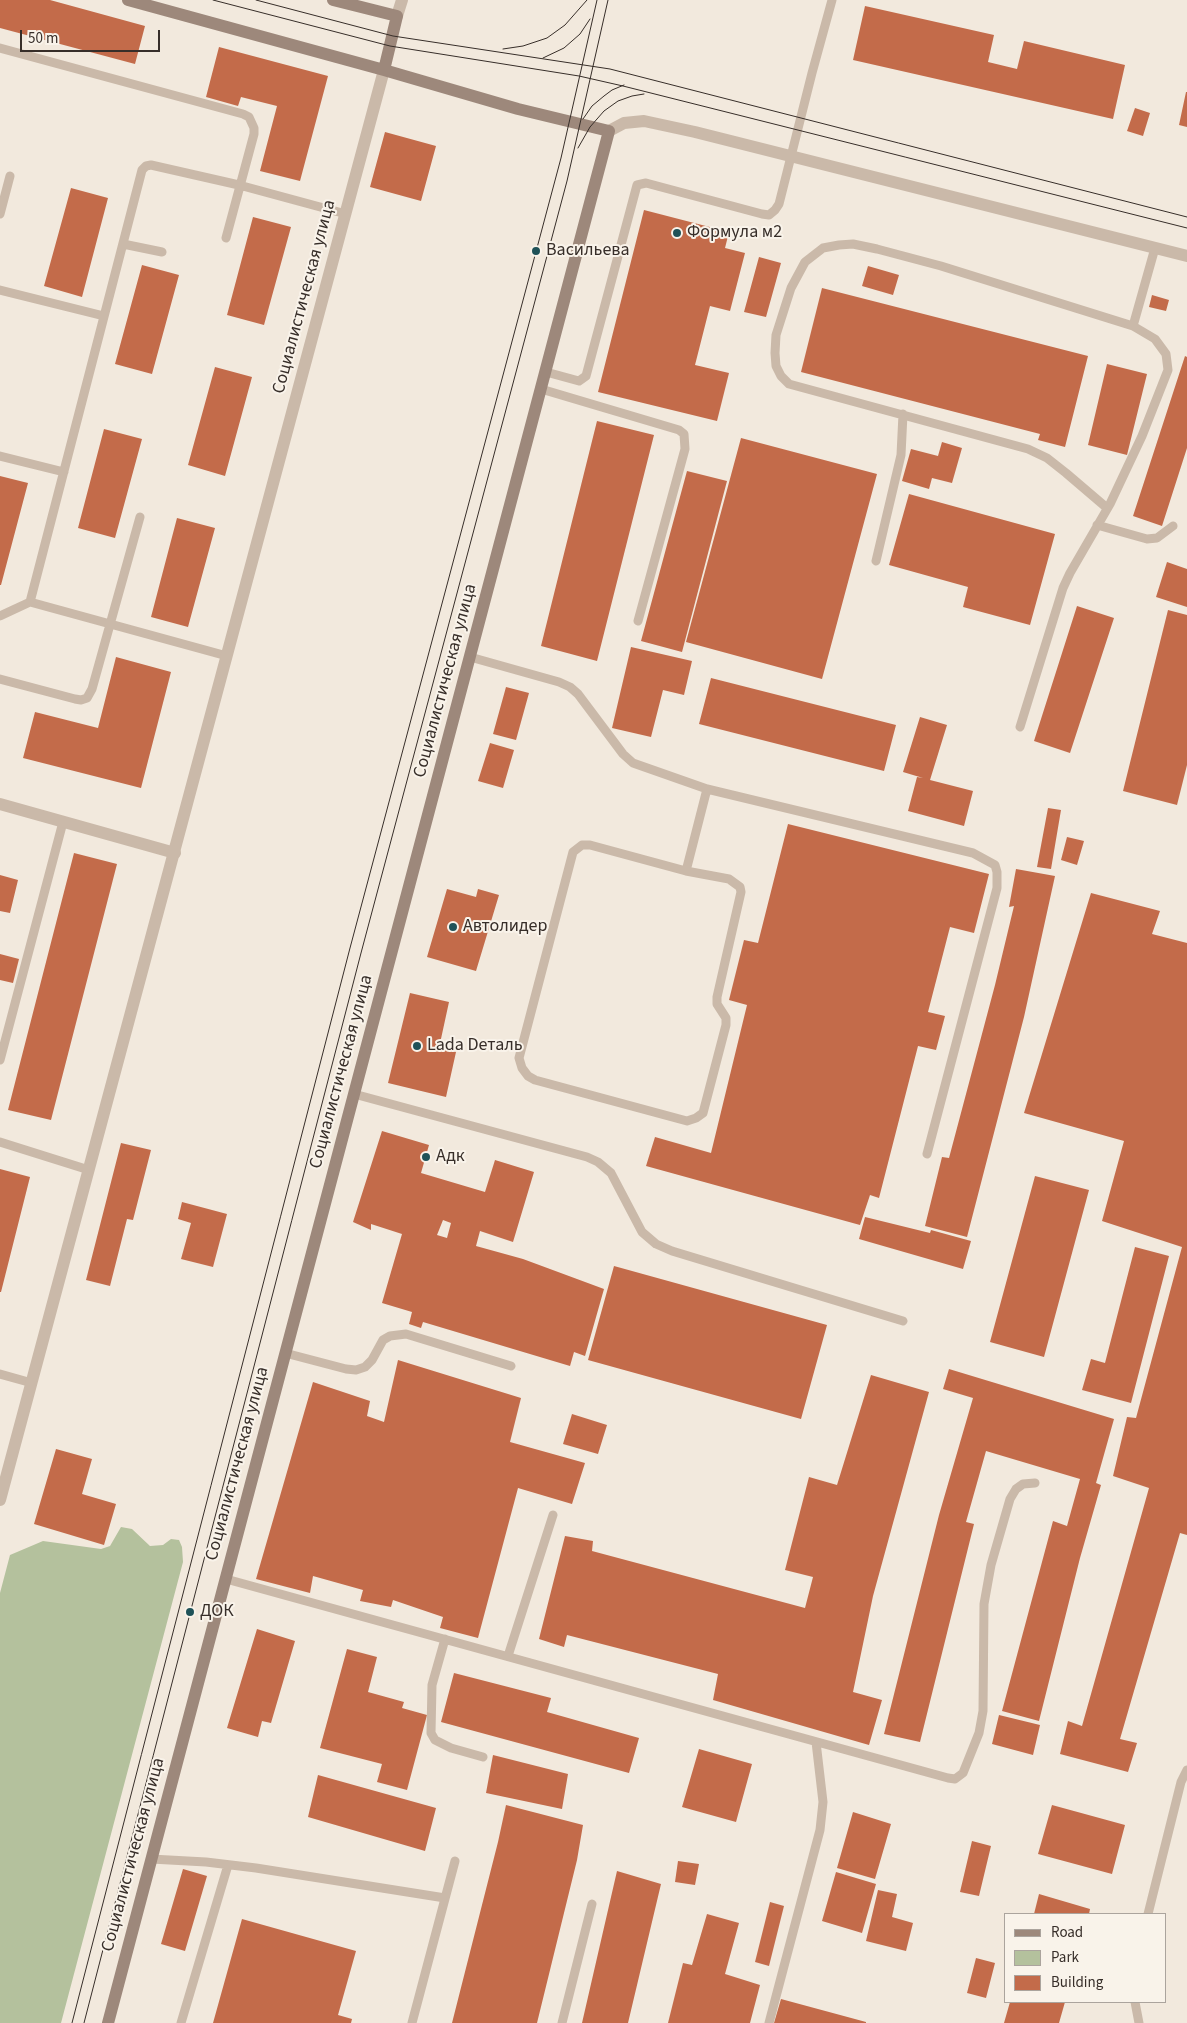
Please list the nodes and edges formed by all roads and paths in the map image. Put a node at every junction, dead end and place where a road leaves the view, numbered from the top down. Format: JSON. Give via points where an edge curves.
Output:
{"nodes":[{"id":1,"x":128,"y":0,"type":"edge"},
{"id":2,"x":333,"y":0,"type":"edge"},
{"id":3,"x":402,"y":0,"type":"edge"},
{"id":4,"x":832,"y":0,"type":"edge"},
{"id":5,"x":397,"y":16,"type":"junction"},
{"id":6,"x":0,"y":48,"type":"edge"},
{"id":7,"x":384,"y":70,"type":"junction"},
{"id":8,"x":610,"y":131,"type":"junction"},
{"id":9,"x":791,"y":156,"type":"junction"},
{"id":10,"x":10,"y":176,"type":"dead end"},
{"id":11,"x":240,"y":186,"type":"junction"},
{"id":12,"x":0,"y":214,"type":"edge"},
{"id":13,"x":346,"y":214,"type":"junction"},
{"id":14,"x":226,"y":238,"type":"dead end"},
{"id":15,"x":123,"y":244,"type":"junction"},
{"id":16,"x":1155,"y":248,"type":"junction"},
{"id":17,"x":162,"y":252,"type":"dead end"},
{"id":18,"x":1187,"y":256,"type":"edge"},
{"id":19,"x":0,"y":290,"type":"edge"},
{"id":20,"x":104,"y":316,"type":"junction"},
{"id":21,"x":1133,"y":326,"type":"junction"},
{"id":22,"x":546,"y":372,"type":"junction"},
{"id":23,"x":541,"y":389,"type":"junction"},
{"id":24,"x":903,"y":414,"type":"junction"},
{"id":25,"x":0,"y":456,"type":"edge"},
{"id":26,"x":64,"y":472,"type":"junction"},
{"id":27,"x":1107,"y":508,"type":"junction"},
{"id":28,"x":140,"y":517,"type":"dead end"},
{"id":29,"x":1097,"y":525,"type":"junction"},
{"id":30,"x":1173,"y":526,"type":"dead end"},
{"id":31,"x":876,"y":561,"type":"dead end"},
{"id":32,"x":30,"y":602,"type":"junction"},
{"id":33,"x":0,"y":616,"type":"edge"},
{"id":34,"x":638,"y":620,"type":"dead end"},
{"id":35,"x":110,"y":624,"type":"junction"},
{"id":36,"x":227,"y":656,"type":"junction"},
{"id":37,"x":470,"y":657,"type":"junction"},
{"id":38,"x":0,"y":679,"type":"edge"},
{"id":39,"x":1020,"y":727,"type":"dead end"},
{"id":40,"x":707,"y":789,"type":"junction"},
{"id":41,"x":0,"y":804,"type":"edge"},
{"id":42,"x":62,"y":822,"type":"junction"},
{"id":43,"x":175,"y":853,"type":"junction"},
{"id":44,"x":686,"y":871,"type":"junction"},
{"id":45,"x":0,"y":1060,"type":"edge"},
{"id":46,"x":354,"y":1094,"type":"junction"},
{"id":47,"x":0,"y":1142,"type":"edge"},
{"id":48,"x":927,"y":1154,"type":"dead end"},
{"id":49,"x":90,"y":1170,"type":"junction"},
{"id":50,"x":903,"y":1321,"type":"dead end"},
{"id":51,"x":286,"y":1353,"type":"junction"},
{"id":52,"x":511,"y":1366,"type":"dead end"},
{"id":53,"x":0,"y":1374,"type":"edge"},
{"id":54,"x":32,"y":1383,"type":"junction"},
{"id":55,"x":1035,"y":1483,"type":"dead end"},
{"id":56,"x":0,"y":1500,"type":"edge"},
{"id":57,"x":553,"y":1515,"type":"dead end"},
{"id":58,"x":226,"y":1579,"type":"junction"},
{"id":59,"x":445,"y":1639,"type":"junction"},
{"id":60,"x":508,"y":1656,"type":"junction"},
{"id":61,"x":816,"y":1742,"type":"junction"},
{"id":62,"x":483,"y":1757,"type":"dead end"},
{"id":63,"x":1187,"y":1770,"type":"edge"},
{"id":64,"x":152,"y":1859,"type":"junction"},
{"id":65,"x":455,"y":1861,"type":"dead end"},
{"id":66,"x":228,"y":1865,"type":"junction"},
{"id":67,"x":445,"y":1898,"type":"junction"},
{"id":68,"x":592,"y":1904,"type":"dead end"},
{"id":69,"x":1148,"y":1913,"type":"edge"},
{"id":70,"x":1134,"y":2003,"type":"edge"},
{"id":71,"x":108,"y":2023,"type":"edge"},
{"id":72,"x":181,"y":2023,"type":"edge"},
{"id":73,"x":412,"y":2023,"type":"edge"},
{"id":74,"x":562,"y":2023,"type":"edge"},
{"id":75,"x":769,"y":2023,"type":"edge"},
{"id":76,"x":1139,"y":2023,"type":"edge"}],
"edges":[{"from":1,"to":7,"type":"main road"},
{"from":2,"to":5,"type":"main road"},
{"from":3,"to":5,"type":"street","name":"Социалистическая улица"},
{"from":4,"to":9,"type":"lane"},
{"from":5,"to":7,"type":"main road","name":"Социалистическая улица"},
{"from":6,"to":11,"type":"lane","via":[[243,114],[249,118],[254,134]]},
{"from":7,"to":8,"type":"main road","via":[[518,109]]},
{"from":7,"to":13,"type":"street","name":"Социалистическая улица"},
{"from":8,"to":9,"type":"street","via":[[624,123],[644,121]]},
{"from":8,"to":22,"type":"main road","name":"Социалистическая улица"},
{"from":9,"to":16,"type":"street"},
{"from":9,"to":22,"type":"lane","via":[[779,204],[769,214],[646,183],[637,185],[586,376],[579,381]]},
{"from":10,"to":12,"type":"lane"},
{"from":11,"to":13,"type":"lane"},
{"from":11,"to":14,"type":"lane"},
{"from":11,"to":15,"type":"lane","via":[[146,166],[142,170]]},
{"from":13,"to":36,"type":"street","name":"Социалистическая улица"},
{"from":15,"to":17,"type":"lane"},
{"from":15,"to":20,"type":"lane"},
{"from":16,"to":18,"type":"street"},
{"from":16,"to":21,"type":"lane"},
{"from":19,"to":20,"type":"lane"},
{"from":20,"to":26,"type":"lane"},
{"from":21,"to":24,"type":"lane","via":[[877,249],[853,244],[823,248],[805,262],[790,288],[776,335],[776,366],[789,384]]},
{"from":21,"to":27,"type":"lane","via":[[1162,346],[1168,370],[1142,436]]},
{"from":22,"to":23,"type":"main road","name":"Социалистическая улица"},
{"from":23,"to":34,"type":"lane","via":[[684,434],[685,449]]},
{"from":23,"to":37,"type":"main road","name":"Социалистическая улица"},
{"from":24,"to":27,"type":"lane","via":[[1036,452]]},
{"from":24,"to":31,"type":"lane","via":[[901,455]]},
{"from":25,"to":26,"type":"lane"},
{"from":26,"to":32,"type":"lane"},
{"from":27,"to":29,"type":"lane"},
{"from":28,"to":35,"type":"lane"},
{"from":29,"to":30,"type":"lane","via":[[1147,539],[1157,538]]},
{"from":29,"to":39,"type":"lane","via":[[1063,588]]},
{"from":32,"to":33,"type":"lane"},
{"from":32,"to":35,"type":"lane"},
{"from":35,"to":36,"type":"lane"},
{"from":35,"to":38,"type":"lane","via":[[87,698],[75,699]]},
{"from":36,"to":43,"type":"street","name":"Социалистическая улица"},
{"from":37,"to":40,"type":"lane","via":[[570,687],[633,763]]},
{"from":37,"to":46,"type":"main road","name":"Социалистическая улица"},
{"from":40,"to":44,"type":"lane"},
{"from":40,"to":48,"type":"lane","via":[[973,853],[994,865],[996,888]]},
{"from":41,"to":42,"type":"street"},
{"from":42,"to":43,"type":"street"},
{"from":42,"to":45,"type":"lane"},
{"from":43,"to":49,"type":"street","name":"Социалистическая улица"},
{"from":44,"to":44,"type":"lane","via":[[590,845],[582,845],[573,852],[519,1058],[528,1076],[687,1121],[703,1113],[726,1025],[717,998],[741,892],[740,887],[729,879]]},
{"from":46,"to":50,"type":"lane","via":[[587,1156],[611,1173],[642,1232],[656,1244]]},
{"from":46,"to":51,"type":"main road","name":"Социалистическая улица"},
{"from":47,"to":49,"type":"lane"},
{"from":49,"to":54,"type":"street","name":"Социалистическая улица"},
{"from":51,"to":52,"type":"lane","via":[[356,1370],[372,1360],[383,1340],[406,1334]]},
{"from":51,"to":58,"type":"main road","name":"Социалистическая улица"},
{"from":53,"to":54,"type":"lane"},
{"from":54,"to":56,"type":"street","name":"Социалистическая улица"},
{"from":55,"to":61,"type":"lane","via":[[1023,1484],[1010,1499],[991,1565],[984,1604],[984,1712],[963,1773],[955,1779],[948,1778]]},
{"from":57,"to":60,"type":"lane"},
{"from":58,"to":59,"type":"lane"},
{"from":58,"to":64,"type":"main road","name":"Социалистическая улица"},
{"from":59,"to":60,"type":"lane"},
{"from":59,"to":62,"type":"lane","via":[[432,1685],[431,1733],[435,1740],[451,1748]]},
{"from":60,"to":61,"type":"lane"},
{"from":61,"to":75,"type":"lane","via":[[822,1816]]},
{"from":63,"to":69,"type":"lane","via":[[1181,1782]]},
{"from":64,"to":66,"type":"lane"},
{"from":64,"to":71,"type":"main road","name":"Социалистическая улица"},
{"from":65,"to":67,"type":"lane"},
{"from":66,"to":67,"type":"lane"},
{"from":66,"to":72,"type":"lane"},
{"from":67,"to":73,"type":"lane"},
{"from":68,"to":74,"type":"lane"},
{"from":70,"to":76,"type":"lane"}]}
